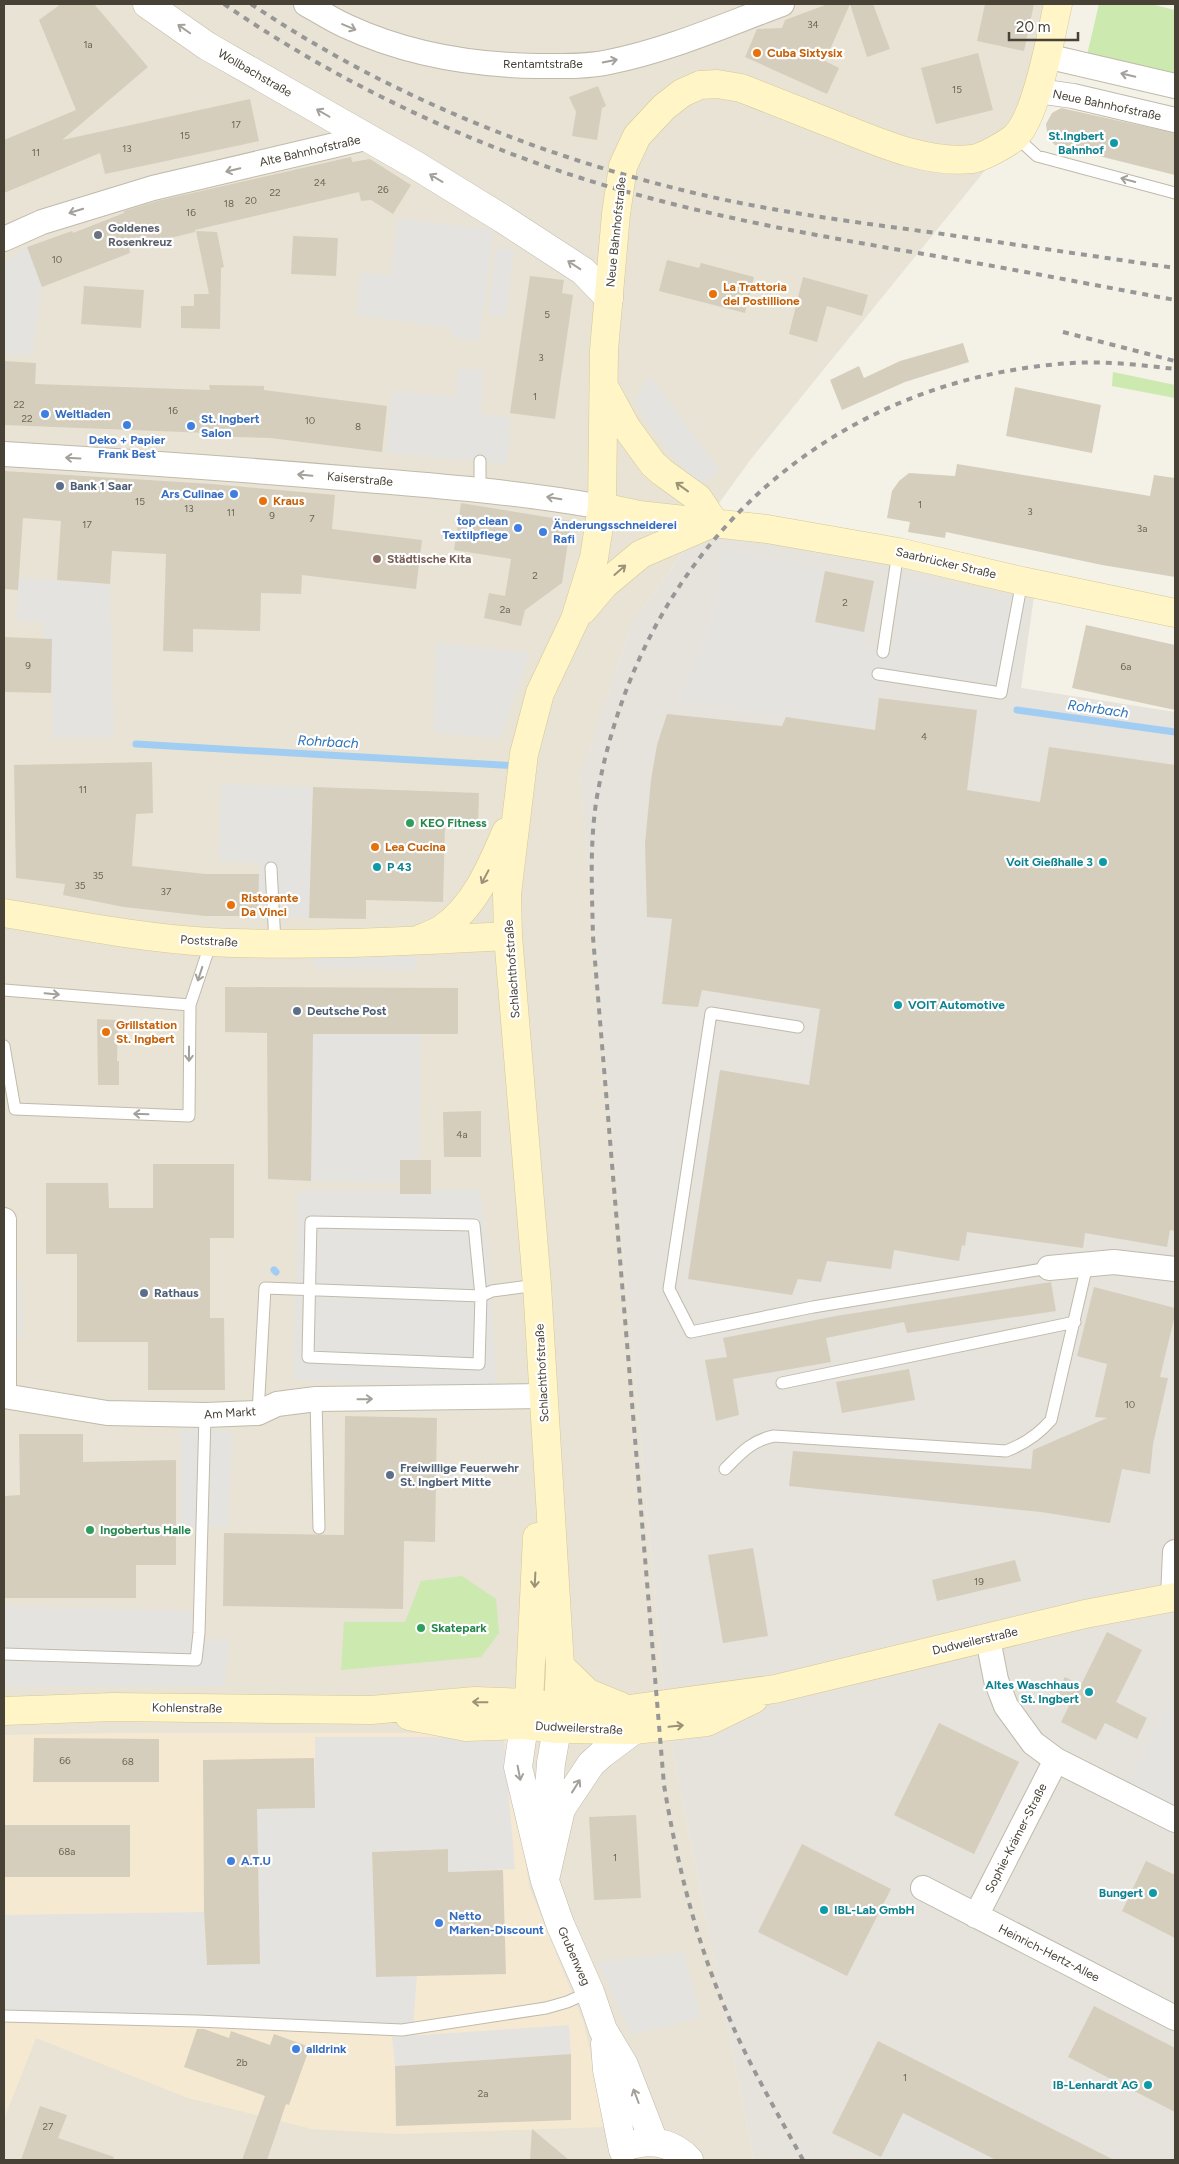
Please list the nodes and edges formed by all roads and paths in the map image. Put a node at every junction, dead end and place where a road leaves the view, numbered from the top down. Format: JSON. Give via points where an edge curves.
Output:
{"nodes":[{"id":1,"x":148,"y":4,"type":"edge"},
{"id":2,"x":306,"y":4,"type":"edge"},
{"id":3,"x":782,"y":4,"type":"edge"},
{"id":4,"x":1058,"y":4,"type":"edge"},
{"id":5,"x":1046,"y":56,"type":"junction"},
{"id":6,"x":1175,"y":86,"type":"edge"},
{"id":7,"x":1038,"y":91,"type":"junction"},
{"id":8,"x":1175,"y":120,"type":"edge"},
{"id":9,"x":1016,"y":136,"type":"junction"},
{"id":10,"x":365,"y":138,"type":"junction"},
{"id":11,"x":1175,"y":193,"type":"edge"},
{"id":12,"x":4,"y":239,"type":"edge"},
{"id":13,"x":609,"y":298,"type":"junction"},
{"id":14,"x":605,"y":388,"type":"junction"},
{"id":15,"x":4,"y":454,"type":"edge"},
{"id":16,"x":480,"y":461,"type":"dead end"},
{"id":17,"x":480,"y":490,"type":"junction"},
{"id":18,"x":602,"y":507,"type":"junction"},
{"id":19,"x":714,"y":522,"type":"junction"},
{"id":20,"x":898,"y":552,"type":"junction"},
{"id":21,"x":1022,"y":581,"type":"junction"},
{"id":22,"x":1175,"y":613,"type":"edge"},
{"id":23,"x":575,"y":619,"type":"junction"},
{"id":24,"x":883,"y":652,"type":"dead end"},
{"id":25,"x":878,"y":674,"type":"dead end"},
{"id":26,"x":518,"y":800,"type":"junction"},
{"id":27,"x":271,"y":868,"type":"dead end"},
{"id":28,"x":4,"y":913,"type":"edge"},
{"id":29,"x":508,"y":936,"type":"junction"},
{"id":30,"x":417,"y":940,"type":"junction"},
{"id":31,"x":210,"y":942,"type":"junction"},
{"id":32,"x":275,"y":943,"type":"junction"},
{"id":33,"x":4,"y":990,"type":"edge"},
{"id":34,"x":190,"y":1005,"type":"junction"},
{"id":35,"x":798,"y":1026,"type":"dead end"},
{"id":36,"x":4,"y":1046,"type":"edge"},
{"id":37,"x":4,"y":1220,"type":"edge"},
{"id":38,"x":1087,"y":1265,"type":"junction"},
{"id":39,"x":1050,"y":1268,"type":"joint"},
{"id":40,"x":1175,"y":1268,"type":"edge"},
{"id":41,"x":537,"y":1285,"type":"junction"},
{"id":42,"x":310,"y":1289,"type":"junction"},
{"id":43,"x":481,"y":1296,"type":"junction"},
{"id":44,"x":1075,"y":1322,"type":"junction"},
{"id":45,"x":4,"y":1338,"type":"edge"},
{"id":46,"x":782,"y":1383,"type":"dead end"},
{"id":47,"x":544,"y":1396,"type":"junction"},
{"id":48,"x":316,"y":1400,"type":"junction"},
{"id":49,"x":258,"y":1413,"type":"junction"},
{"id":50,"x":205,"y":1415,"type":"junction"},
{"id":51,"x":547,"y":1444,"type":"junction"},
{"id":52,"x":724,"y":1469,"type":"dead end"},
{"id":53,"x":320,"y":1528,"type":"dead end"},
{"id":54,"x":1175,"y":1552,"type":"edge"},
{"id":55,"x":1174,"y":1597,"type":"edge"},
{"id":56,"x":988,"y":1638,"type":"junction"},
{"id":57,"x":4,"y":1654,"type":"edge"},
{"id":58,"x":560,"y":1666,"type":"junction"},
{"id":59,"x":4,"y":1711,"type":"edge"},
{"id":60,"x":527,"y":1714,"type":"junction"},
{"id":61,"x":559,"y":1718,"type":"junction"},
{"id":62,"x":632,"y":1720,"type":"junction"},
{"id":63,"x":1056,"y":1760,"type":"junction"},
{"id":64,"x":1175,"y":1820,"type":"edge"},
{"id":65,"x":545,"y":1881,"type":"junction"},
{"id":66,"x":924,"y":1888,"type":"dead end"},
{"id":67,"x":976,"y":1916,"type":"junction"},
{"id":68,"x":590,"y":1992,"type":"junction"},
{"id":69,"x":4,"y":2016,"type":"edge"},
{"id":70,"x":1175,"y":2018,"type":"edge"},
{"id":71,"x":603,"y":2030,"type":"junction"},
{"id":72,"x":654,"y":2142,"type":"junction"},
{"id":73,"x":618,"y":2155,"type":"edge"},
{"id":74,"x":689,"y":2160,"type":"edge"}],
"edges":[{"from":10,"to":1,"type":"street","name":"Wollbachstraße","one_way":true,"via":[[207,46]]},
{"from":2,"to":3,"type":"street","name":"Rentamtstraße","one_way":true,"via":[[346,26],[404,48],[465,62],[512,66],[609,62],[655,50]]},
{"from":4,"to":5,"type":"main road"},
{"from":6,"to":5,"type":"street","one_way":true},
{"from":5,"to":7,"type":"main road"},
{"from":7,"to":8,"type":"street","name":"Neue Bahnhofstraße"},
{"from":7,"to":9,"type":"main road"},
{"from":11,"to":9,"type":"lane","one_way":true,"via":[[1037,156]]},
{"from":9,"to":13,"type":"main road","name":"Neue Bahnhofstraße","via":[[974,159],[953,160],[886,144],[741,88],[700,85],[682,93],[650,122],[637,136],[623,166]]},
{"from":10,"to":12,"type":"street","name":"Alte Bahnhofstraße","one_way":true,"via":[[153,188],[42,222]]},
{"from":13,"to":10,"type":"street","name":"Alte Bahnhofstraße","one_way":true,"via":[[575,265]]},
{"from":13,"to":14,"type":"main road","name":"Neue Bahnhofstraße","via":[[604,350]]},
{"from":14,"to":18,"type":"main road","name":"Neue Bahnhofstraße"},
{"from":19,"to":14,"type":"main road","one_way":true,"via":[[698,498],[653,464],[626,427]]},
{"from":17,"to":15,"type":"street","name":"Kaiserstraße","one_way":true,"via":[[196,465]]},
{"from":16,"to":17,"type":"lane"},
{"from":18,"to":17,"type":"street","name":"Kaiserstraße","one_way":true},
{"from":18,"to":19,"type":"main road","name":"Kaiserstraße","via":[[639,515]]},
{"from":18,"to":23,"type":"main road","name":"Schlachthofstraße","via":[[594,558]]},
{"from":19,"to":20,"type":"main road","name":"Saarbrücker Straße"},
{"from":23,"to":19,"type":"main road","one_way":true,"via":[[630,561]]},
{"from":20,"to":21,"type":"main road","name":"Saarbrücker Straße"},
{"from":20,"to":24,"type":"lane"},
{"from":21,"to":22,"type":"main road","name":"Saarbrücker Straße"},
{"from":21,"to":25,"type":"lane","via":[[1001,693]]},
{"from":23,"to":26,"type":"main road","name":"Schlachthofstraße","via":[[540,693],[524,754]]},
{"from":26,"to":29,"type":"main road","name":"Schlachthofstraße","via":[[507,894]]},
{"from":26,"to":30,"type":"main road","name":"Poststraße","one_way":true,"via":[[496,857],[476,894],[441,930]]},
{"from":27,"to":32,"type":"lane"},
{"from":28,"to":31,"type":"main road","name":"Poststraße","via":[[136,936]]},
{"from":29,"to":30,"type":"main road","name":"Poststraße"},
{"from":29,"to":41,"type":"main road","name":"Schlachthofstraße"},
{"from":30,"to":32,"type":"main road","name":"Poststraße"},
{"from":31,"to":32,"type":"main road","name":"Poststraße"},
{"from":31,"to":34,"type":"lane","one_way":true},
{"from":33,"to":34,"type":"lane","one_way":true},
{"from":34,"to":36,"type":"lane","one_way":true,"via":[[189,1116],[15,1109]]},
{"from":35,"to":39,"type":"lane","via":[[711,1013],[669,1289],[691,1332],[813,1307]]},
{"from":37,"to":45,"type":"street","name":"Am Markt"},
{"from":38,"to":39,"type":"street"},
{"from":38,"to":40,"type":"street","via":[[1114,1262]]},
{"from":38,"to":44,"type":"lane"},
{"from":41,"to":43,"type":"lane"},
{"from":41,"to":47,"type":"main road","name":"Schlachthofstraße"},
{"from":42,"to":43,"type":"lane"},
{"from":42,"to":43,"type":"lane","via":[[311,1222],[474,1224]]},
{"from":42,"to":43,"type":"lane","via":[[308,1357],[479,1364]]},
{"from":42,"to":49,"type":"lane","via":[[265,1288]]},
{"from":44,"to":46,"type":"lane"},
{"from":44,"to":52,"type":"lane","via":[[1051,1420],[1038,1435],[1022,1445],[1006,1450],[774,1436],[760,1439],[744,1449]]},
{"from":45,"to":50,"type":"street","name":"Am Markt","via":[[4,1396],[107,1413]]},
{"from":48,"to":47,"type":"street","name":"Am Markt","one_way":true},
{"from":47,"to":51,"type":"main road","name":"Schlachthofstraße"},
{"from":48,"to":49,"type":"street","name":"Am Markt","via":[[277,1404]]},
{"from":48,"to":53,"type":"lane"},
{"from":49,"to":50,"type":"street","name":"Am Markt"},
{"from":50,"to":57,"type":"lane","via":[[196,1660]]},
{"from":51,"to":58,"type":"main road","name":"Schlachthofstraße"},
{"from":51,"to":60,"type":"main road","name":"Schlachthofstraße","one_way":true,"via":[[539,1505]]},
{"from":54,"to":55,"type":"street"},
{"from":55,"to":56,"type":"main road","name":"Dudweilerstraße","via":[[1085,1614]]},
{"from":56,"to":62,"type":"main road","name":"Dudweilerstraße"},
{"from":56,"to":63,"type":"street","via":[[996,1680],[1006,1706],[1033,1743]]},
{"from":58,"to":61,"type":"main road","name":"Schlachthofstraße"},
{"from":58,"to":62,"type":"main road","via":[[588,1693]]},
{"from":59,"to":60,"type":"main road","name":"Kohlenstraße","via":[[113,1708],[371,1710],[475,1701]]},
{"from":60,"to":61,"type":"main road","name":"Dudweilerstraße"},
{"from":60,"to":65,"type":"street","name":"Grubenweg","one_way":true,"via":[[518,1767]]},
{"from":61,"to":62,"type":"main road","name":"Dudweilerstraße","via":[[590,1711]]},
{"from":61,"to":65,"type":"street","name":"Grubenweg","via":[[550,1763]]},
{"from":65,"to":62,"type":"street","one_way":true,"via":[[561,1809],[591,1764]]},
{"from":63,"to":64,"type":"street"},
{"from":63,"to":67,"type":"street","name":"Sophie-Krämer-Straße"},
{"from":65,"to":68,"type":"street","name":"Grubenweg"},
{"from":66,"to":67,"type":"street","name":"Heinrich-Hertz-Allee"},
{"from":67,"to":70,"type":"street","name":"Heinrich-Hertz-Allee"},
{"from":68,"to":69,"type":"lane","via":[[546,2008],[402,2030]]},
{"from":68,"to":71,"type":"street","name":"Grubenweg"},
{"from":72,"to":71,"type":"street","name":"Grubenweg","one_way":true,"via":[[624,2065]]},
{"from":71,"to":73,"type":"street","name":"Grubenweg"},
{"from":72,"to":73,"type":"street","via":[[632,2145]]},
{"from":72,"to":74,"type":"street","via":[[669,2145]]}]}
